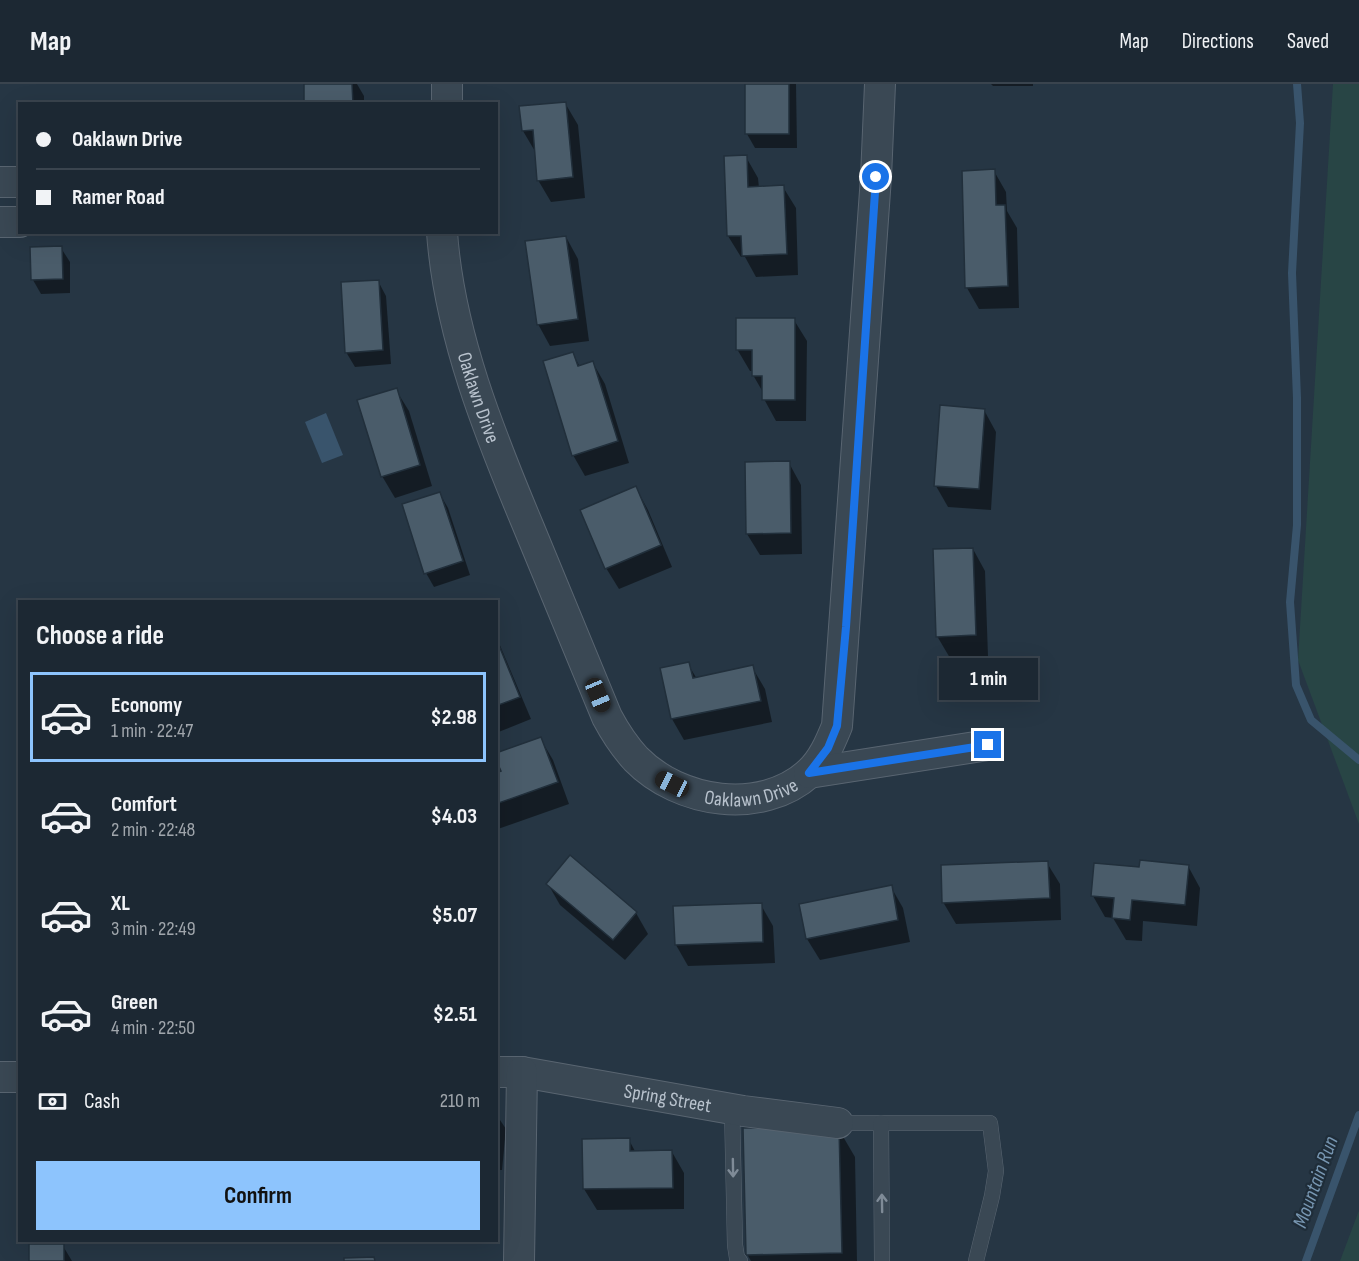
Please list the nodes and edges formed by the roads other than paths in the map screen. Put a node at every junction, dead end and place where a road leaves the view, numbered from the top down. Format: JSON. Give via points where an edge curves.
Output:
{"nodes":[{"id":1,"x":447,"y":84,"type":"edge"},
{"id":2,"x":880,"y":84,"type":"edge"},
{"id":3,"x":447,"y":102,"type":"edge"},
{"id":4,"x":0,"y":182,"type":"edge"},
{"id":5,"x":18,"y":182,"type":"edge"},
{"id":6,"x":0,"y":222,"type":"edge"},
{"id":7,"x":18,"y":222,"type":"edge"},
{"id":8,"x":442,"y":234,"type":"edge"},
{"id":9,"x":988,"y":745,"type":"dead end"},
{"id":10,"x":809,"y":773,"type":"junction"},
{"id":11,"x":509,"y":1072,"type":"edge"},
{"id":12,"x":0,"y":1077,"type":"edge"},
{"id":13,"x":18,"y":1077,"type":"edge"},
{"id":14,"x":732,"y":1109,"type":"junction"},
{"id":15,"x":838,"y":1123,"type":"joint"},
{"id":16,"x":881,"y":1123,"type":"junction"},
{"id":17,"x":519,"y":1261,"type":"edge"},
{"id":18,"x":740,"y":1261,"type":"edge"},
{"id":19,"x":882,"y":1261,"type":"edge"},
{"id":20,"x":976,"y":1261,"type":"edge"}],
"edges":[{"from":1,"to":3,"type":"street"},
{"from":2,"to":10,"type":"street","name":"Oaklawn Drive","via":[[837,726],[828,748]]},
{"from":4,"to":5,"type":"street"},
{"from":6,"to":7,"type":"street"},
{"from":8,"to":10,"type":"street","name":"Oaklawn Drive","via":[[451,294],[471,373],[497,451],[618,737],[636,759],[659,777],[712,798],[764,797],[787,789]]},
{"from":9,"to":10,"type":"street"},
{"from":11,"to":14,"type":"street","name":"Spring Street"},
{"from":11,"to":17,"type":"street"},
{"from":12,"to":13,"type":"street"},
{"from":14,"to":15,"type":"street","name":"Spring Street"},
{"from":14,"to":18,"type":"lane","one_way":true,"via":[[735,1245]]},
{"from":15,"to":16,"type":"lane"},
{"from":19,"to":16,"type":"lane","one_way":true},
{"from":16,"to":20,"type":"lane","via":[[990,1123],[996,1171]]}]}
